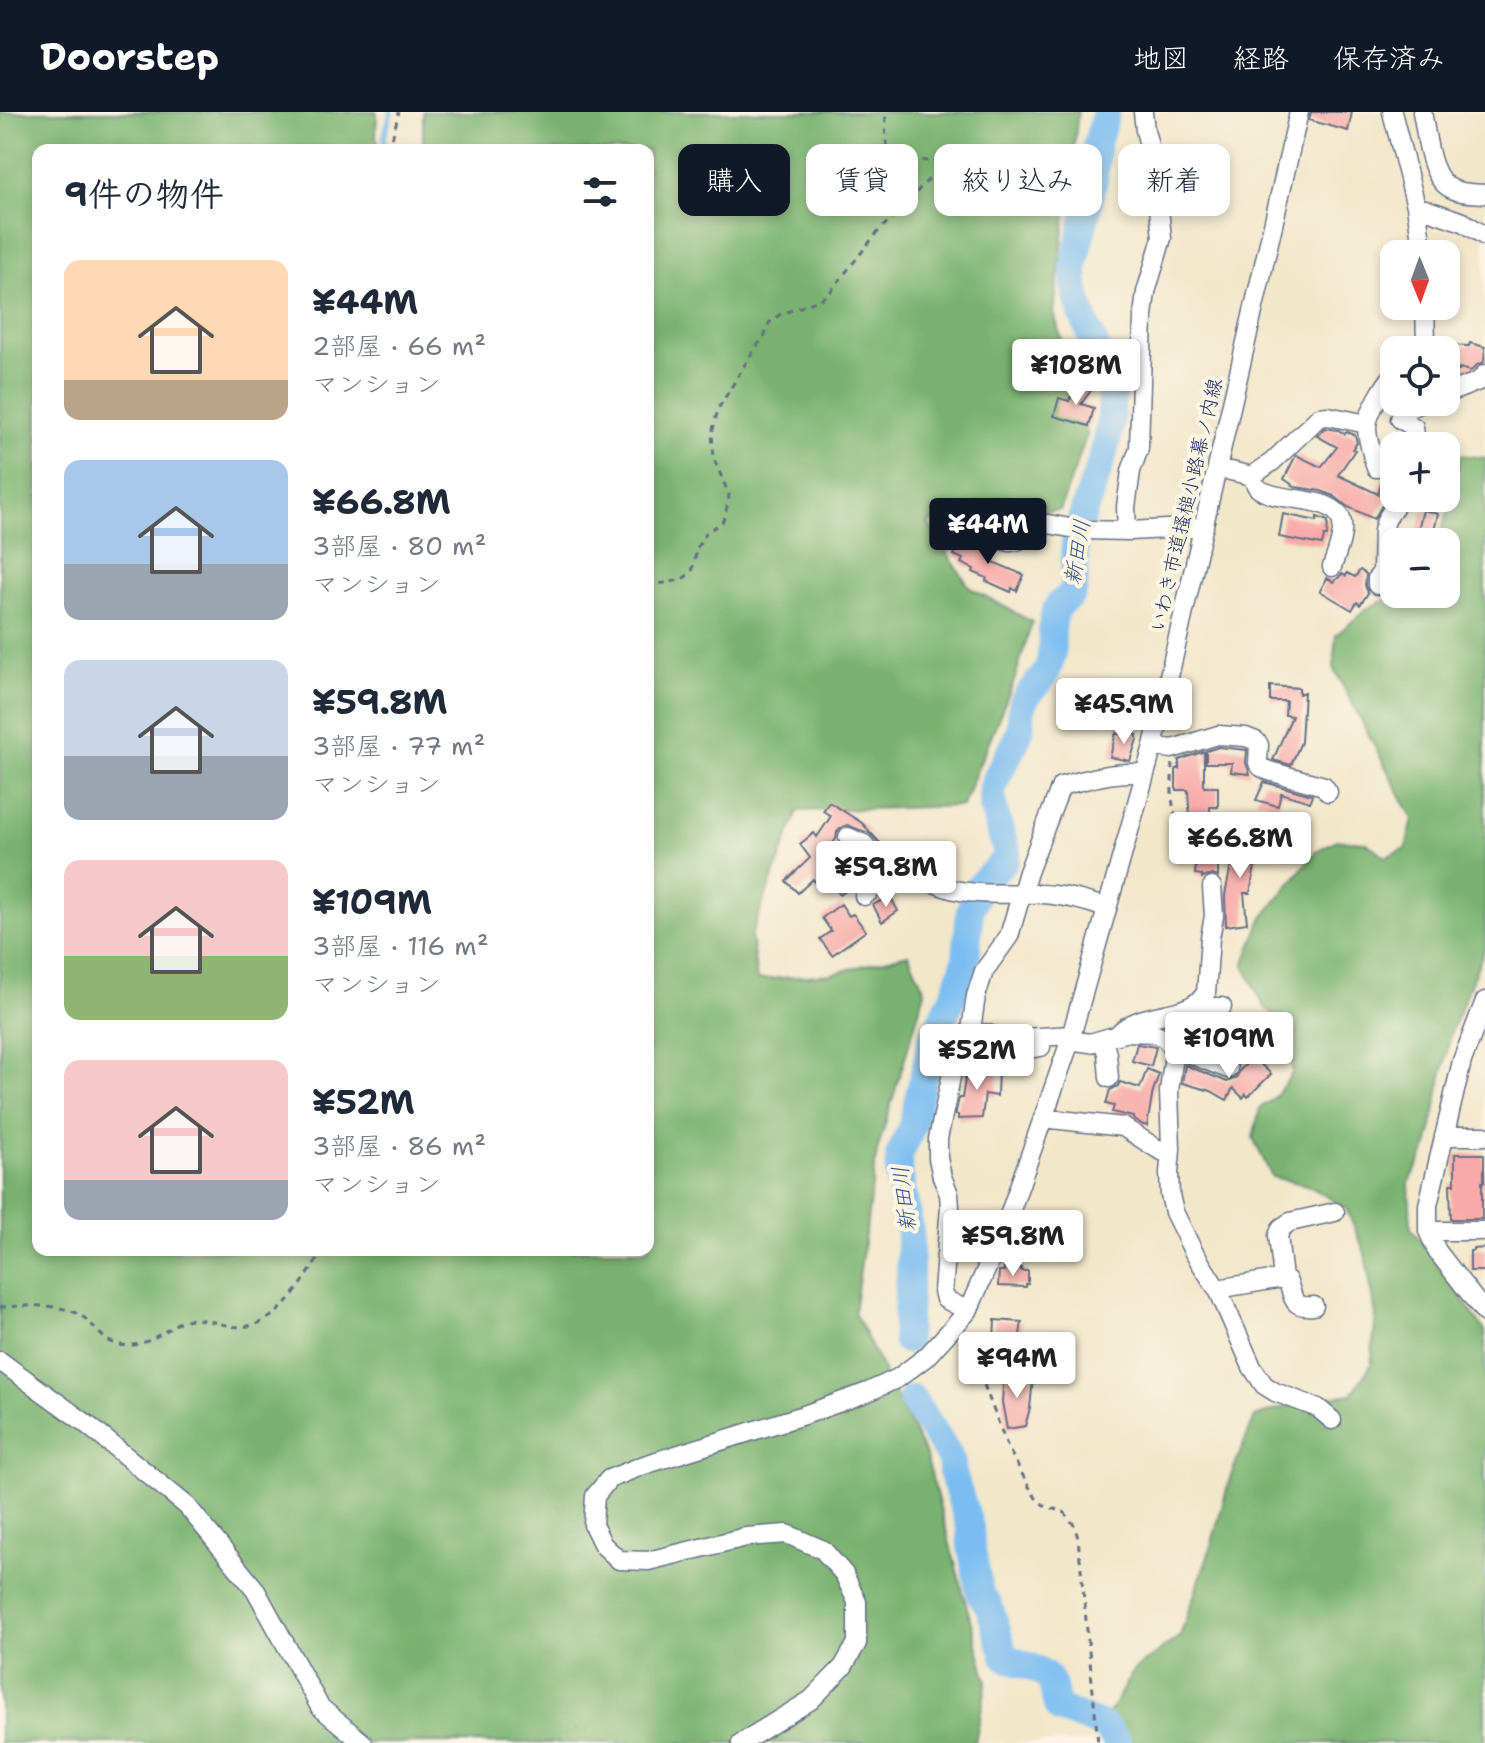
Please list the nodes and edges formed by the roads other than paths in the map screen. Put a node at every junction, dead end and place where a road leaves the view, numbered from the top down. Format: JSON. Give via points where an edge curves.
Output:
{"nodes":[{"id":1,"x":1143,"y":112,"type":"edge"},
{"id":2,"x":1299,"y":112,"type":"edge"},
{"id":3,"x":1392,"y":112,"type":"edge"},
{"id":4,"x":1422,"y":112,"type":"edge"},
{"id":5,"x":1485,"y":194,"type":"edge"},
{"id":6,"x":1416,"y":206,"type":"junction"},
{"id":7,"x":1485,"y":236,"type":"edge"},
{"id":8,"x":1421,"y":240,"type":"edge"},
{"id":9,"x":1485,"y":374,"type":"edge"},
{"id":10,"x":1460,"y":388,"type":"edge"},
{"id":11,"x":1380,"y":395,"type":"edge"},
{"id":12,"x":1402,"y":416,"type":"edge"},
{"id":13,"x":1367,"y":424,"type":"junction"},
{"id":14,"x":1415,"y":432,"type":"edge"},
{"id":15,"x":1218,"y":468,"type":"junction"},
{"id":16,"x":1376,"y":468,"type":"dead end"},
{"id":17,"x":1252,"y":476,"type":"junction"},
{"id":18,"x":1393,"y":512,"type":"edge"},
{"id":19,"x":1397,"y":512,"type":"edge"},
{"id":20,"x":1406,"y":526,"type":"dead end"},
{"id":21,"x":1204,"y":527,"type":"junction"},
{"id":22,"x":1127,"y":531,"type":"junction"},
{"id":23,"x":990,"y":537,"type":"dead end"},
{"id":24,"x":1332,"y":567,"type":"dead end"},
{"id":25,"x":1377,"y":585,"type":"dead end"},
{"id":26,"x":1153,"y":746,"type":"junction"},
{"id":27,"x":1145,"y":774,"type":"junction"},
{"id":28,"x":1328,"y":792,"type":"dead end"},
{"id":29,"x":848,"y":837,"type":"dead end"},
{"id":30,"x":893,"y":878,"type":"junction"},
{"id":31,"x":1212,"y":887,"type":"dead end"},
{"id":32,"x":1021,"y":894,"type":"junction"},
{"id":33,"x":864,"y":896,"type":"dead end"},
{"id":34,"x":1106,"y":908,"type":"junction"},
{"id":35,"x":1198,"y":1001,"type":"junction"},
{"id":36,"x":1485,"y":1001,"type":"edge"},
{"id":37,"x":1222,"y":1007,"type":"dead end"},
{"id":38,"x":971,"y":1030,"type":"junction"},
{"id":39,"x":1478,"y":1033,"type":"edge"},
{"id":40,"x":1110,"y":1037,"type":"junction"},
{"id":41,"x":1069,"y":1040,"type":"junction"},
{"id":42,"x":1175,"y":1048,"type":"junction"},
{"id":43,"x":1000,"y":1054,"type":"dead end"},
{"id":44,"x":1228,"y":1069,"type":"dead end"},
{"id":45,"x":1109,"y":1078,"type":"dead end"},
{"id":46,"x":1043,"y":1118,"type":"junction"},
{"id":47,"x":1444,"y":1136,"type":"junction"},
{"id":48,"x":1485,"y":1136,"type":"edge"},
{"id":49,"x":1170,"y":1155,"type":"junction"},
{"id":50,"x":1335,"y":1212,"type":"dead end"},
{"id":51,"x":1428,"y":1231,"type":"junction"},
{"id":52,"x":1485,"y":1231,"type":"edge"},
{"id":53,"x":1283,"y":1278,"type":"junction"},
{"id":54,"x":1217,"y":1289,"type":"junction"},
{"id":55,"x":1314,"y":1306,"type":"dead end"},
{"id":56,"x":968,"y":1311,"type":"junction"},
{"id":57,"x":1485,"y":1313,"type":"edge"},
{"id":58,"x":0,"y":1361,"type":"edge"},
{"id":59,"x":1332,"y":1420,"type":"dead end"},
{"id":60,"x":363,"y":1743,"type":"edge"},
{"id":61,"x":741,"y":1743,"type":"edge"}],
"edges":[{"from":1,"to":22,"type":"street","via":[[1162,238],[1143,316],[1139,448],[1130,478]]},
{"from":2,"to":15,"type":"street","name":"いわき市道搔槌小路幕ノ内線"},
{"from":3,"to":6,"type":"street"},
{"from":4,"to":5,"type":"street","via":[[1435,172],[1443,184],[1455,191]]},
{"from":6,"to":7,"type":"street","via":[[1463,222]]},
{"from":6,"to":8,"type":"street"},
{"from":9,"to":10,"type":"street"},
{"from":11,"to":13,"type":"street"},
{"from":12,"to":14,"type":"street"},
{"from":13,"to":16,"type":"street"},
{"from":13,"to":17,"type":"street","via":[[1319,417]]},
{"from":15,"to":17,"type":"street"},
{"from":15,"to":21,"type":"street","name":"いわき市道搔槌小路幕ノ内線"},
{"from":17,"to":24,"type":"street","via":[[1258,488],[1335,511],[1342,525]]},
{"from":18,"to":25,"type":"street","via":[[1383,531]]},
{"from":19,"to":20,"type":"street"},
{"from":21,"to":22,"type":"street"},
{"from":21,"to":26,"type":"street","name":"いわき市道搔槌小路幕ノ内線"},
{"from":22,"to":23,"type":"street","via":[[1048,524],[1017,541]]},
{"from":26,"to":27,"type":"street","name":"いわき市道搔槌小路幕ノ内線"},
{"from":26,"to":28,"type":"street","via":[[1172,749],[1218,735],[1246,737],[1259,745],[1261,767],[1324,786]]},
{"from":27,"to":32,"type":"street","via":[[1127,771],[1061,786]]},
{"from":27,"to":34,"type":"street","name":"いわき市道搔槌小路幕ノ内線"},
{"from":29,"to":30,"type":"street","via":[[864,844]]},
{"from":30,"to":32,"type":"street","via":[[912,876],[976,893]]},
{"from":30,"to":33,"type":"street"},
{"from":31,"to":35,"type":"street","via":[[1207,987]]},
{"from":32,"to":34,"type":"street"},
{"from":32,"to":38,"type":"street","via":[[1009,936],[984,971]]},
{"from":34,"to":41,"type":"street","name":"いわき市道搔槌小路幕ノ内線"},
{"from":35,"to":37,"type":"street"},
{"from":35,"to":40,"type":"street","via":[[1141,1019]]},
{"from":36,"to":39,"type":"street"},
{"from":38,"to":41,"type":"street","via":[[1007,1039]]},
{"from":38,"to":56,"type":"street","via":[[954,1063],[938,1139],[950,1207],[943,1291],[945,1299]]},
{"from":39,"to":47,"type":"street","via":[[1462,1061]]},
{"from":40,"to":41,"type":"street","via":[[1090,1043]]},
{"from":40,"to":42,"type":"street","via":[[1154,1033]]},
{"from":40,"to":45,"type":"street"},
{"from":41,"to":43,"type":"street"},
{"from":41,"to":46,"type":"street","name":"いわき市道搔槌小路幕ノ内線"},
{"from":42,"to":44,"type":"street"},
{"from":42,"to":49,"type":"street","via":[[1169,1084]]},
{"from":46,"to":49,"type":"street","via":[[1123,1127]]},
{"from":46,"to":56,"type":"street","name":"いわき市道搔槌小路幕ノ内線"},
{"from":47,"to":48,"type":"street"},
{"from":47,"to":51,"type":"street","via":[[1428,1205]]},
{"from":49,"to":54,"type":"street","via":[[1174,1212]]},
{"from":50,"to":53,"type":"street","via":[[1281,1228]]},
{"from":51,"to":52,"type":"street"},
{"from":51,"to":57,"type":"street","via":[[1437,1251]]},
{"from":53,"to":54,"type":"street"},
{"from":53,"to":55,"type":"street","via":[[1296,1303]]},
{"from":54,"to":59,"type":"street","via":[[1264,1385],[1318,1408]]},
{"from":56,"to":61,"type":"street","name":"いわき市道搔槌小路幕ノ内線","via":[[926,1357],[898,1378],[807,1414],[644,1465],[609,1479],[595,1496],[593,1525],[619,1560],[648,1561],[746,1537],[787,1534],[823,1550],[844,1574],[857,1602],[857,1643],[843,1667],[811,1700]]},
{"from":58,"to":60,"type":"street","via":[[187,1506],[255,1589],[320,1707]]}]}
